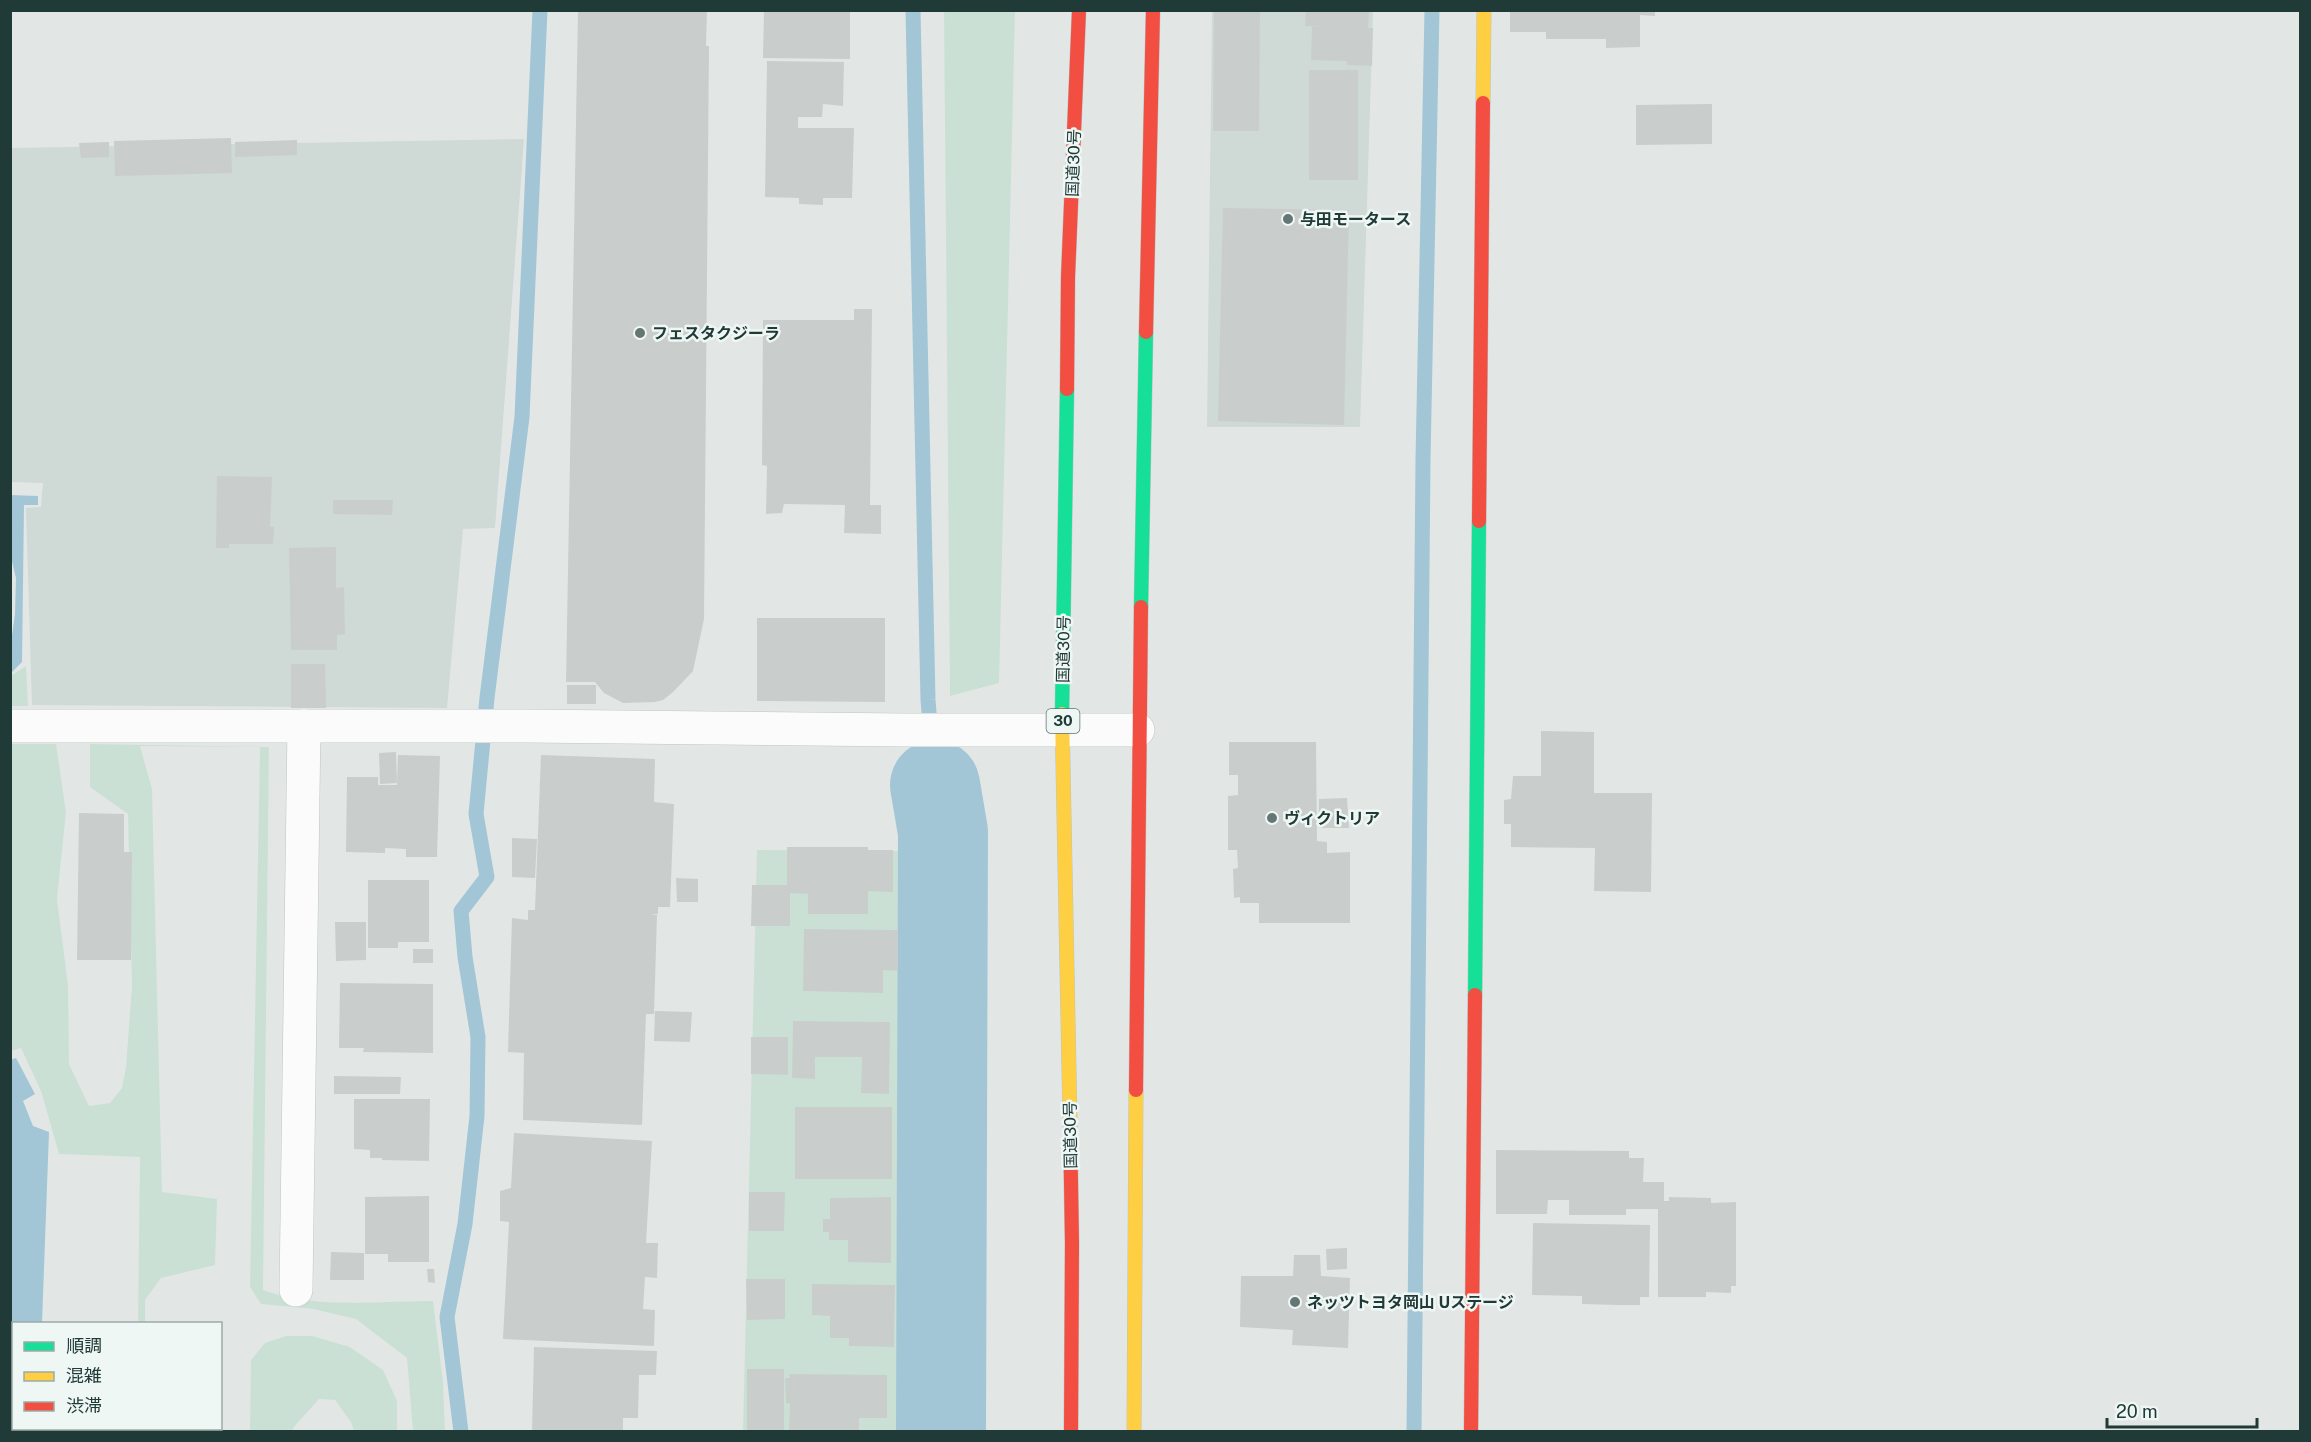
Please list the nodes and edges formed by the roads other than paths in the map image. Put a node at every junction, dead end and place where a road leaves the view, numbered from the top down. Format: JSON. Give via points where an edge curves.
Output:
{"nodes":[{"id":1,"x":1079,"y":10,"type":"edge"},
{"id":2,"x":1153,"y":10,"type":"edge"},
{"id":3,"x":1484,"y":10,"type":"edge"},
{"id":4,"x":10,"y":726,"type":"edge"},
{"id":5,"x":304,"y":726,"type":"junction"},
{"id":6,"x":1062,"y":730,"type":"junction"},
{"id":7,"x":1138,"y":730,"type":"junction"},
{"id":8,"x":296,"y":1290,"type":"dead end"},
{"id":9,"x":1071,"y":1431,"type":"edge"},
{"id":10,"x":1134,"y":1431,"type":"edge"},
{"id":11,"x":1471,"y":1431,"type":"edge"}],
"edges":[{"from":1,"to":6,"type":"main road","name":"国道30号","number":"30","via":[[1068,277]]},
{"from":2,"to":7,"type":"main road"},
{"from":3,"to":11,"type":"main road"},
{"from":4,"to":5,"type":"street"},
{"from":5,"to":6,"type":"street"},
{"from":5,"to":8,"type":"street"},
{"from":6,"to":7,"type":"street"},
{"from":6,"to":9,"type":"main road","name":"国道30号","number":"30","via":[[1072,1244]]},
{"from":7,"to":10,"type":"main road"}]}
